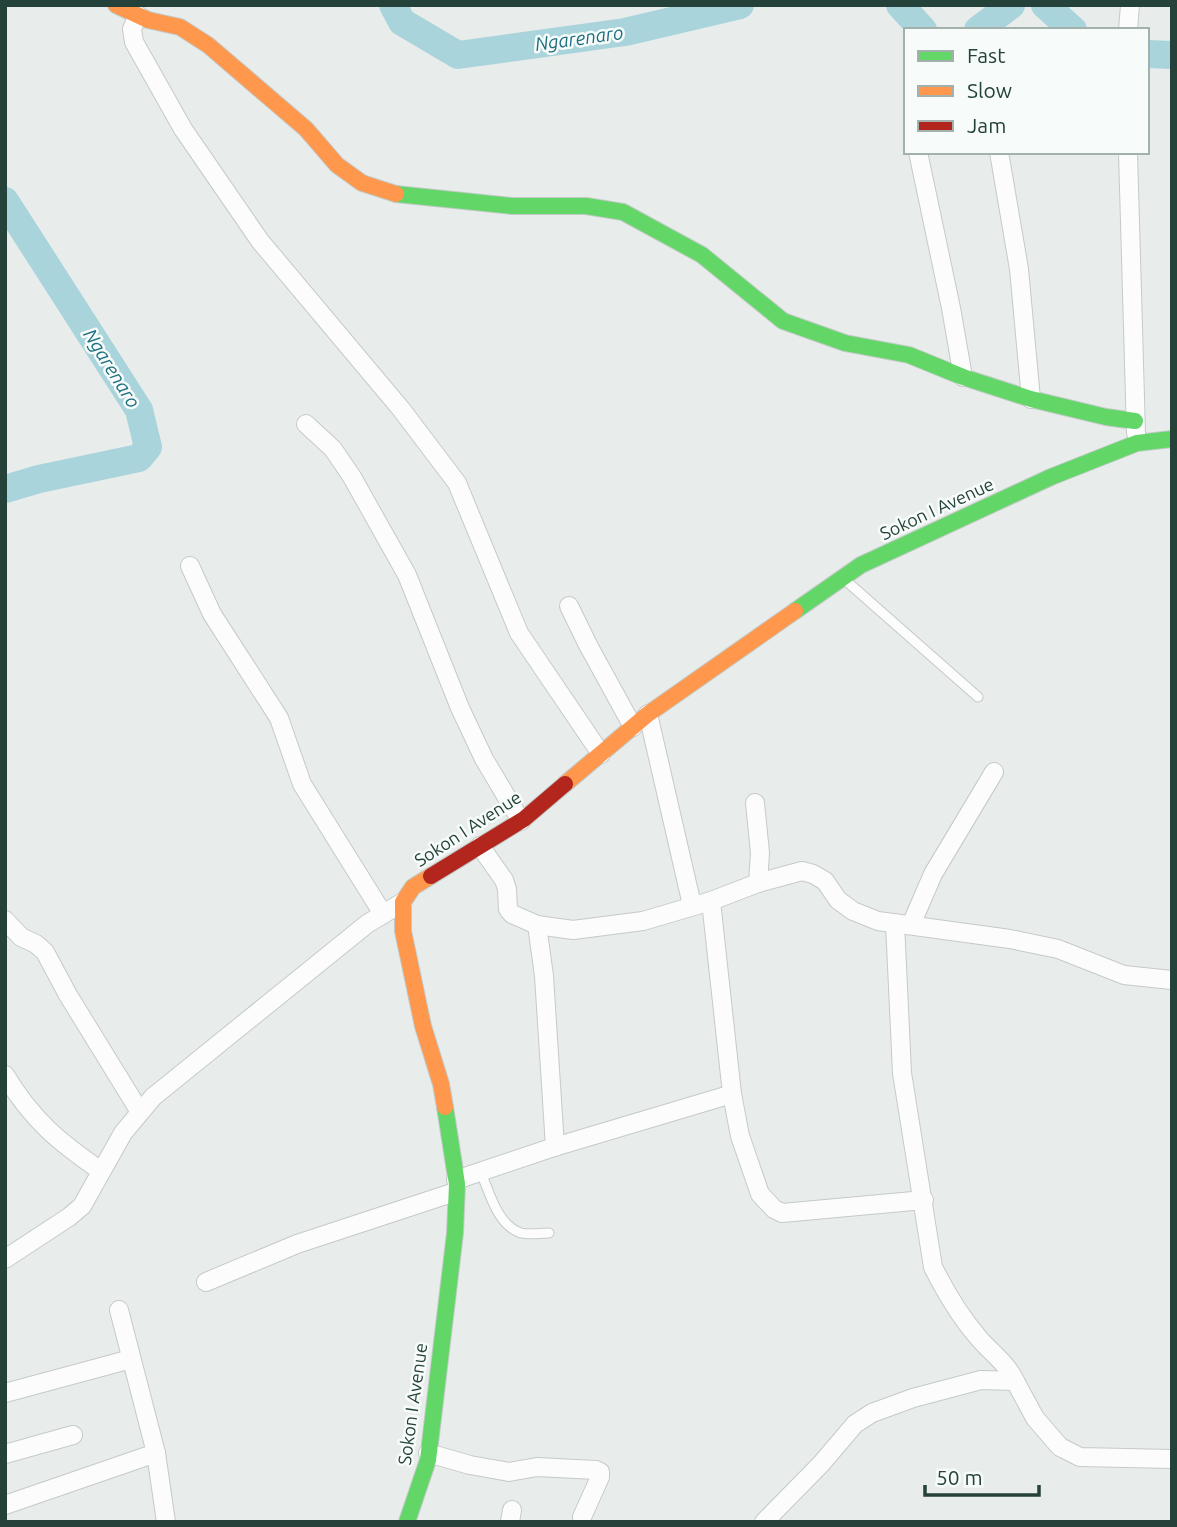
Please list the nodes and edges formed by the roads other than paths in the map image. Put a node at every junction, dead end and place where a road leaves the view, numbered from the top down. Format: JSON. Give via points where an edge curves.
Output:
{"nodes":[{"id":1,"x":116,"y":5,"type":"edge"},
{"id":2,"x":1129,"y":5,"type":"edge"},
{"id":3,"x":138,"y":15,"type":"junction"},
{"id":4,"x":1128,"y":28,"type":"edge"},
{"id":5,"x":918,"y":154,"type":"edge"},
{"id":6,"x":999,"y":154,"type":"edge"},
{"id":7,"x":1128,"y":154,"type":"edge"},
{"id":8,"x":963,"y":377,"type":"junction"},
{"id":9,"x":1031,"y":399,"type":"junction"},
{"id":10,"x":1135,"y":421,"type":"junction"},
{"id":11,"x":306,"y":424,"type":"dead end"},
{"id":12,"x":1172,"y":439,"type":"edge"},
{"id":13,"x":1137,"y":443,"type":"junction"},
{"id":14,"x":190,"y":566,"type":"dead end"},
{"id":15,"x":842,"y":577,"type":"junction"},
{"id":16,"x":569,"y":606,"type":"dead end"},
{"id":17,"x":978,"y":697,"type":"dead end"},
{"id":18,"x":648,"y":714,"type":"junction"},
{"id":19,"x":633,"y":727,"type":"junction"},
{"id":20,"x":601,"y":754,"type":"junction"},
{"id":21,"x":994,"y":772,"type":"dead end"},
{"id":22,"x":755,"y":803,"type":"dead end"},
{"id":23,"x":521,"y":821,"type":"junction"},
{"id":24,"x":480,"y":846,"type":"junction"},
{"id":25,"x":758,"y":883,"type":"junction"},
{"id":26,"x":711,"y":901,"type":"junction"},
{"id":27,"x":403,"y":902,"type":"junction"},
{"id":28,"x":692,"y":905,"type":"junction"},
{"id":29,"x":383,"y":914,"type":"junction"},
{"id":30,"x":5,"y":920,"type":"edge"},
{"id":31,"x":903,"y":924,"type":"junction"},
{"id":32,"x":537,"y":925,"type":"junction"},
{"id":33,"x":1172,"y":980,"type":"edge"},
{"id":34,"x":5,"y":1075,"type":"edge"},
{"id":35,"x":732,"y":1094,"type":"junction"},
{"id":36,"x":11,"y":1097,"type":"edge"},
{"id":37,"x":140,"y":1112,"type":"junction"},
{"id":38,"x":555,"y":1147,"type":"junction"},
{"id":39,"x":101,"y":1171,"type":"junction"},
{"id":40,"x":481,"y":1173,"type":"junction"},
{"id":41,"x":456,"y":1186,"type":"junction"},
{"id":42,"x":924,"y":1200,"type":"junction"},
{"id":43,"x":549,"y":1233,"type":"dead end"},
{"id":44,"x":5,"y":1259,"type":"edge"},
{"id":45,"x":206,"y":1282,"type":"dead end"},
{"id":46,"x":119,"y":1310,"type":"dead end"},
{"id":47,"x":131,"y":1359,"type":"junction"},
{"id":48,"x":1015,"y":1381,"type":"junction"},
{"id":49,"x":5,"y":1393,"type":"edge"},
{"id":50,"x":73,"y":1435,"type":"dead end"},
{"id":51,"x":156,"y":1453,"type":"junction"},
{"id":52,"x":428,"y":1453,"type":"junction"},
{"id":53,"x":5,"y":1454,"type":"edge"},
{"id":54,"x":1172,"y":1459,"type":"edge"},
{"id":55,"x":5,"y":1505,"type":"edge"},
{"id":56,"x":582,"y":1517,"type":"dead end"},
{"id":57,"x":166,"y":1522,"type":"edge"},
{"id":58,"x":407,"y":1522,"type":"edge"},
{"id":59,"x":764,"y":1522,"type":"edge"}],
"edges":[{"from":1,"to":3,"type":"street"},
{"from":2,"to":4,"type":"street"},
{"from":3,"to":8,"type":"street","via":[[180,27],[208,46],[362,183],[402,195],[623,212],[702,255],[783,321],[845,343],[909,355]]},
{"from":3,"to":20,"type":"street","via":[[132,29],[134,43],[183,129],[260,241],[401,409],[457,484],[519,633]]},
{"from":5,"to":8,"type":"street"},
{"from":6,"to":9,"type":"street","via":[[1019,269]]},
{"from":7,"to":10,"type":"street"},
{"from":8,"to":9,"type":"street"},
{"from":9,"to":10,"type":"street"},
{"from":10,"to":13,"type":"street"},
{"from":11,"to":23,"type":"street","via":[[333,449],[407,575],[460,708]]},
{"from":12,"to":13,"type":"street","name":"Sokon I Avenue"},
{"from":13,"to":15,"type":"street","name":"Sokon I Avenue","via":[[968,514]]},
{"from":14,"to":29,"type":"street","via":[[212,614],[279,718],[302,785]]},
{"from":15,"to":17,"type":"lane"},
{"from":15,"to":18,"type":"street","name":"Sokon I Avenue"},
{"from":16,"to":19,"type":"street"},
{"from":18,"to":19,"type":"street","name":"Sokon I Avenue"},
{"from":18,"to":28,"type":"street"},
{"from":19,"to":20,"type":"street","name":"Sokon I Avenue"},
{"from":20,"to":23,"type":"street","name":"Sokon I Avenue"},
{"from":21,"to":31,"type":"street"},
{"from":22,"to":25,"type":"street"},
{"from":23,"to":24,"type":"street","name":"Sokon I Avenue"},
{"from":24,"to":27,"type":"street","name":"Sokon I Avenue","via":[[413,887]]},
{"from":24,"to":32,"type":"street","via":[[504,880],[508,909]]},
{"from":25,"to":26,"type":"street"},
{"from":25,"to":31,"type":"street","via":[[802,871],[813,874],[853,911],[878,922]]},
{"from":26,"to":28,"type":"street"},
{"from":26,"to":35,"type":"street"},
{"from":27,"to":29,"type":"street"},
{"from":27,"to":41,"type":"street","name":"Sokon I Avenue","via":[[403,931],[441,1084]]},
{"from":28,"to":32,"type":"street","via":[[621,924],[573,930]]},
{"from":29,"to":37,"type":"street"},
{"from":30,"to":37,"type":"street","via":[[20,937],[46,952]]},
{"from":31,"to":33,"type":"street","via":[[1010,939],[1058,949],[1124,975]]},
{"from":31,"to":42,"type":"street","via":[[902,1073]]},
{"from":32,"to":38,"type":"street"},
{"from":34,"to":36,"type":"street"},
{"from":35,"to":38,"type":"street"},
{"from":35,"to":42,"type":"street","via":[[740,1136],[760,1194],[774,1209],[782,1213]]},
{"from":36,"to":39,"type":"street","via":[[61,1143]]},
{"from":37,"to":39,"type":"street"},
{"from":38,"to":40,"type":"street"},
{"from":39,"to":44,"type":"street","via":[[82,1206]]},
{"from":40,"to":41,"type":"street"},
{"from":40,"to":43,"type":"lane","via":[[509,1227],[522,1233]]},
{"from":41,"to":45,"type":"street"},
{"from":41,"to":52,"type":"street","name":"Sokon I Avenue"},
{"from":42,"to":48,"type":"street","via":[[933,1267],[944,1291]]},
{"from":46,"to":47,"type":"street"},
{"from":47,"to":49,"type":"street"},
{"from":47,"to":51,"type":"street"},
{"from":48,"to":54,"type":"street","via":[[1035,1418],[1060,1447],[1080,1457]]},
{"from":48,"to":59,"type":"street","via":[[981,1380],[872,1413],[855,1424]]},
{"from":50,"to":53,"type":"street"},
{"from":51,"to":55,"type":"street"},
{"from":51,"to":57,"type":"street"},
{"from":52,"to":56,"type":"street","via":[[509,1472],[537,1467],[598,1471],[597,1486]]},
{"from":52,"to":58,"type":"street","name":"Sokon I Avenue"}]}
